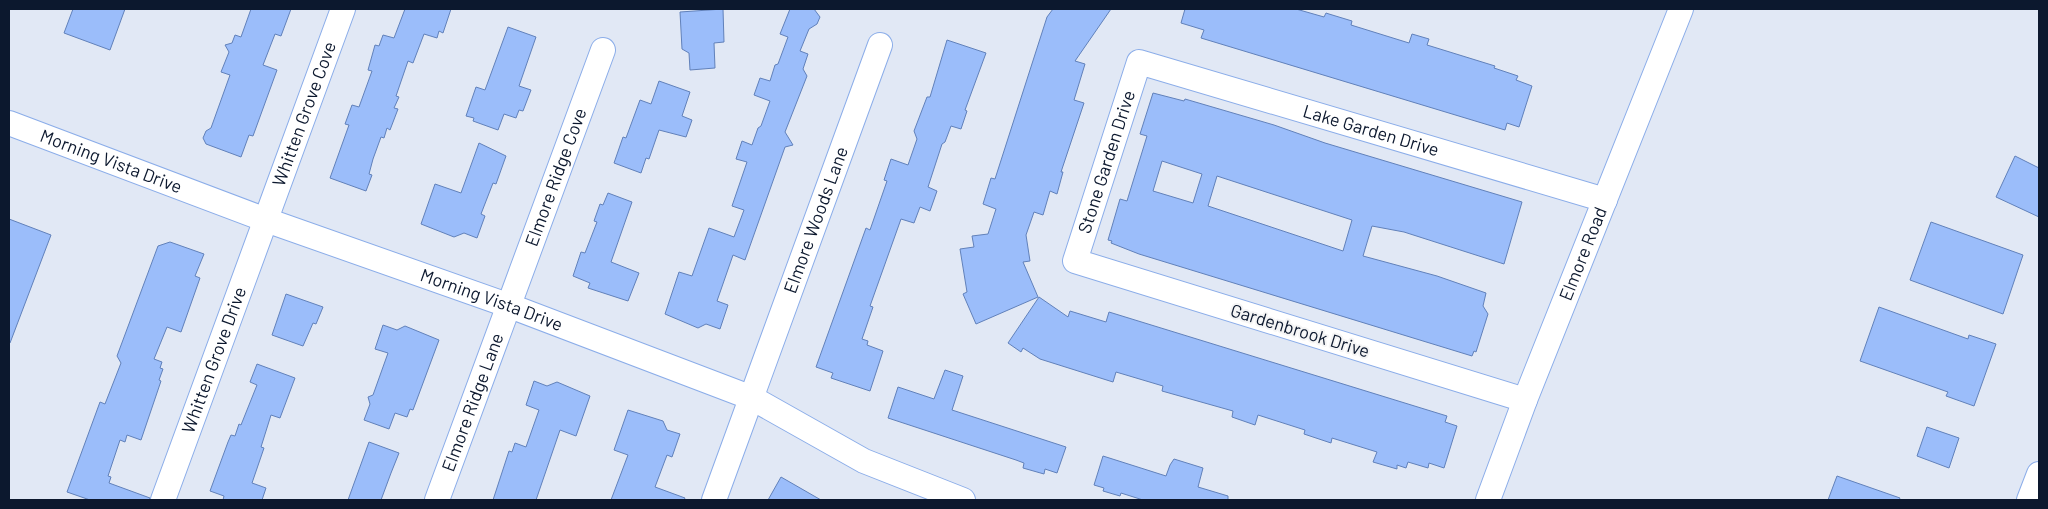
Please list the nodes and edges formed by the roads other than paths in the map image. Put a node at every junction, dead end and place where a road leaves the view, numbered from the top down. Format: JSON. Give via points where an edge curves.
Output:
{"nodes":[{"id":1,"x":343,"y":9,"type":"edge"},
{"id":2,"x":1681,"y":9,"type":"edge"},
{"id":3,"x":880,"y":45,"type":"dead end"},
{"id":4,"x":603,"y":50,"type":"dead end"},
{"id":5,"x":1139,"y":62,"type":"joint"},
{"id":6,"x":9,"y":124,"type":"edge"},
{"id":7,"x":1605,"y":200,"type":"junction"},
{"id":8,"x":266,"y":220,"type":"junction"},
{"id":9,"x":1075,"y":261,"type":"joint"},
{"id":10,"x":510,"y":306,"type":"junction"},
{"id":11,"x":752,"y":398,"type":"junction"},
{"id":12,"x":1525,"y":400,"type":"junction"},
{"id":13,"x":2039,"y":474,"type":"edge"},
{"id":14,"x":163,"y":500,"type":"edge"},
{"id":15,"x":437,"y":500,"type":"edge"},
{"id":16,"x":714,"y":500,"type":"edge"},
{"id":17,"x":963,"y":500,"type":"edge"},
{"id":18,"x":1488,"y":500,"type":"edge"},
{"id":19,"x":2029,"y":500,"type":"edge"}],
"edges":[{"from":1,"to":8,"type":"street","name":"Whitten Grove Cove"},
{"from":2,"to":7,"type":"street","name":"Elmore Road"},
{"from":3,"to":11,"type":"street","name":"Elmore Woods Lane"},
{"from":4,"to":10,"type":"street","name":"Elmore Ridge Cove"},
{"from":5,"to":7,"type":"street","name":"Lake Garden Drive"},
{"from":5,"to":9,"type":"street","name":"Stone Garden Drive"},
{"from":6,"to":8,"type":"street","name":"Morning Vista Drive"},
{"from":7,"to":12,"type":"street","name":"Elmore Road"},
{"from":8,"to":10,"type":"street","name":"Morning Vista Drive"},
{"from":8,"to":14,"type":"street","name":"Whitten Grove Drive"},
{"from":9,"to":12,"type":"street","name":"Gardenbrook Drive"},
{"from":10,"to":11,"type":"street","name":"Morning Vista Drive"},
{"from":10,"to":15,"type":"street","name":"Elmore Ridge Lane"},
{"from":11,"to":16,"type":"street","name":"Elmore Woods Lane"},
{"from":11,"to":17,"type":"street","name":"Morning Vista Drive","via":[[864,461]]},
{"from":12,"to":18,"type":"street","name":"Elmore Road"},
{"from":13,"to":19,"type":"street"}]}
